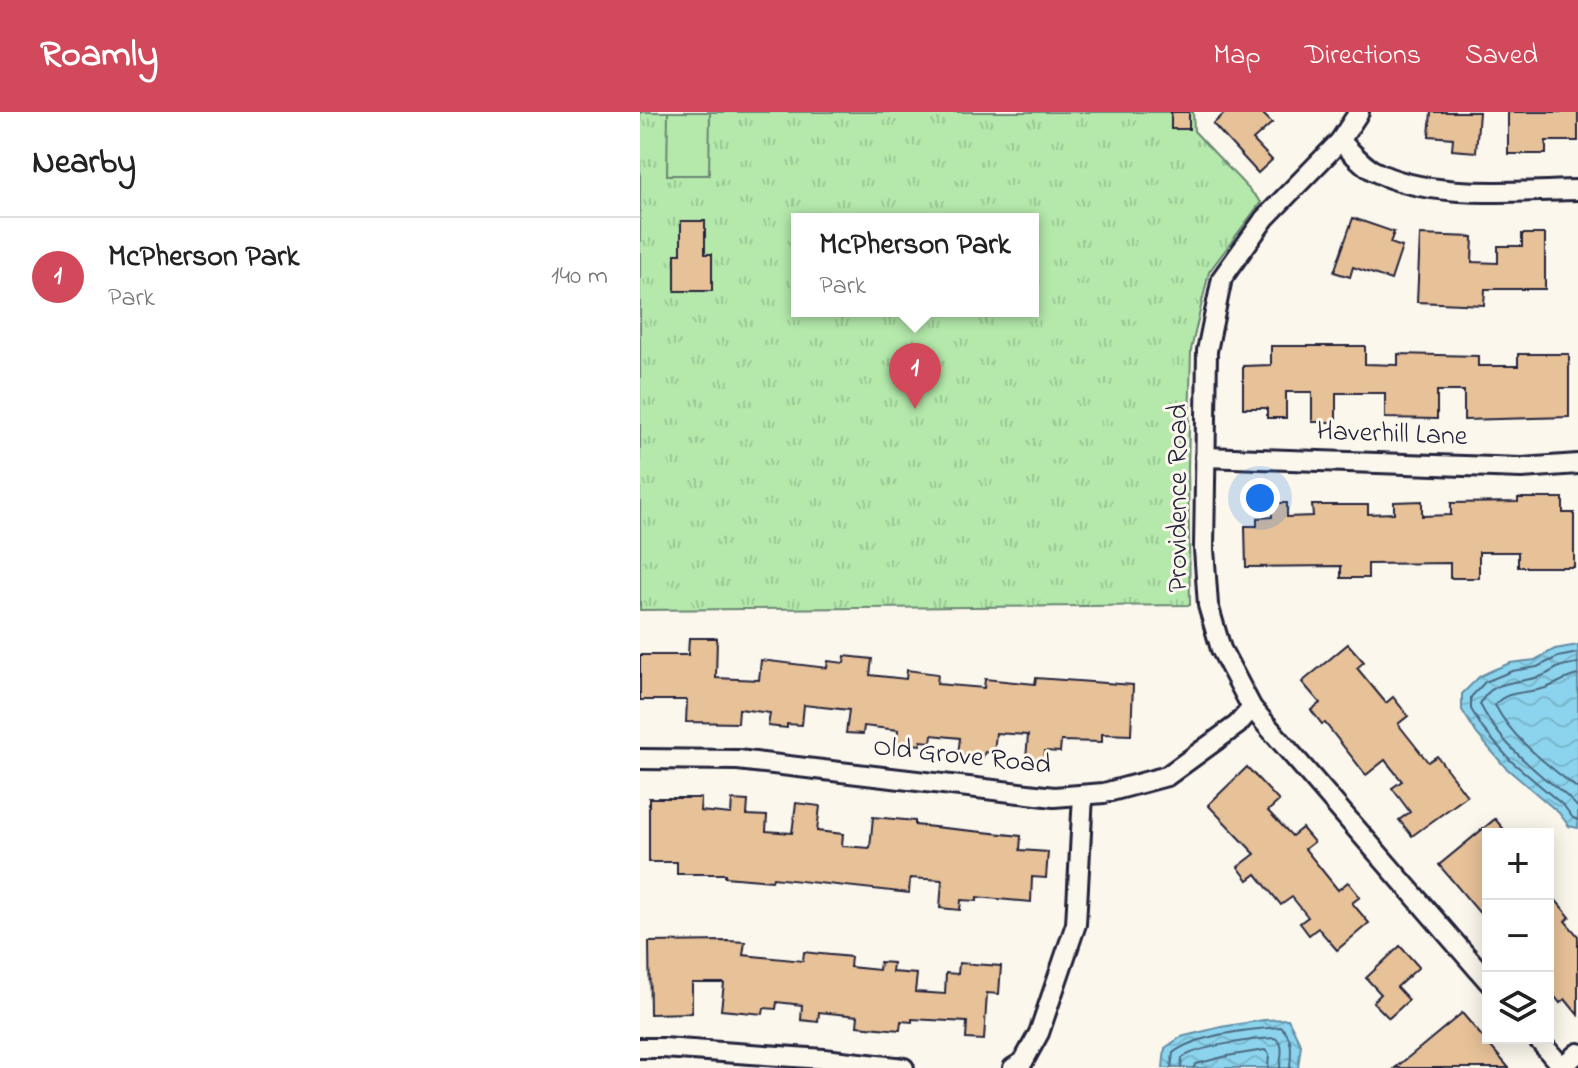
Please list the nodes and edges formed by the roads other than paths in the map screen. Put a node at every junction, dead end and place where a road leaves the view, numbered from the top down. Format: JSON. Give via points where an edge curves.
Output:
{"nodes":[{"id":1,"x":1359,"y":112,"type":"edge"},
{"id":2,"x":1340,"y":141,"type":"junction"},
{"id":3,"x":1578,"y":190,"type":"edge"},
{"id":4,"x":1205,"y":457,"type":"junction"},
{"id":5,"x":1578,"y":464,"type":"edge"},
{"id":6,"x":1252,"y":708,"type":"junction"},
{"id":7,"x":640,"y":759,"type":"edge"},
{"id":8,"x":1083,"y":795,"type":"junction"},
{"id":9,"x":1482,"y":974,"type":"edge"},
{"id":10,"x":1542,"y":1044,"type":"edge"},
{"id":11,"x":640,"y":1048,"type":"edge"},
{"id":12,"x":1578,"y":1053,"type":"edge"},
{"id":13,"x":1018,"y":1065,"type":"edge"},
{"id":14,"x":904,"y":1068,"type":"edge"},
{"id":15,"x":1562,"y":1068,"type":"edge"}],
"edges":[{"from":1,"to":2,"type":"street","name":"Providence Road"},
{"from":2,"to":3,"type":"street","via":[[1371,169],[1411,185],[1475,192]]},
{"from":2,"to":4,"type":"street","name":"Providence Road","via":[[1265,218],[1222,278],[1207,351]]},
{"from":4,"to":5,"type":"street","name":"Haverhill Lane","via":[[1522,468]]},
{"from":4,"to":6,"type":"street","name":"Providence Road","via":[[1208,605],[1221,649]]},
{"from":6,"to":8,"type":"street","name":"Old Grove Road","via":[[1167,776]]},
{"from":6,"to":9,"type":"street","name":"Providence Road"},
{"from":7,"to":8,"type":"street","name":"Old Grove Road","via":[[738,760],[1054,797]]},
{"from":8,"to":13,"type":"street","via":[[1076,924],[1039,1033]]},
{"from":10,"to":15,"type":"street"},
{"from":11,"to":14,"type":"street"},
{"from":12,"to":15,"type":"street"}]}
